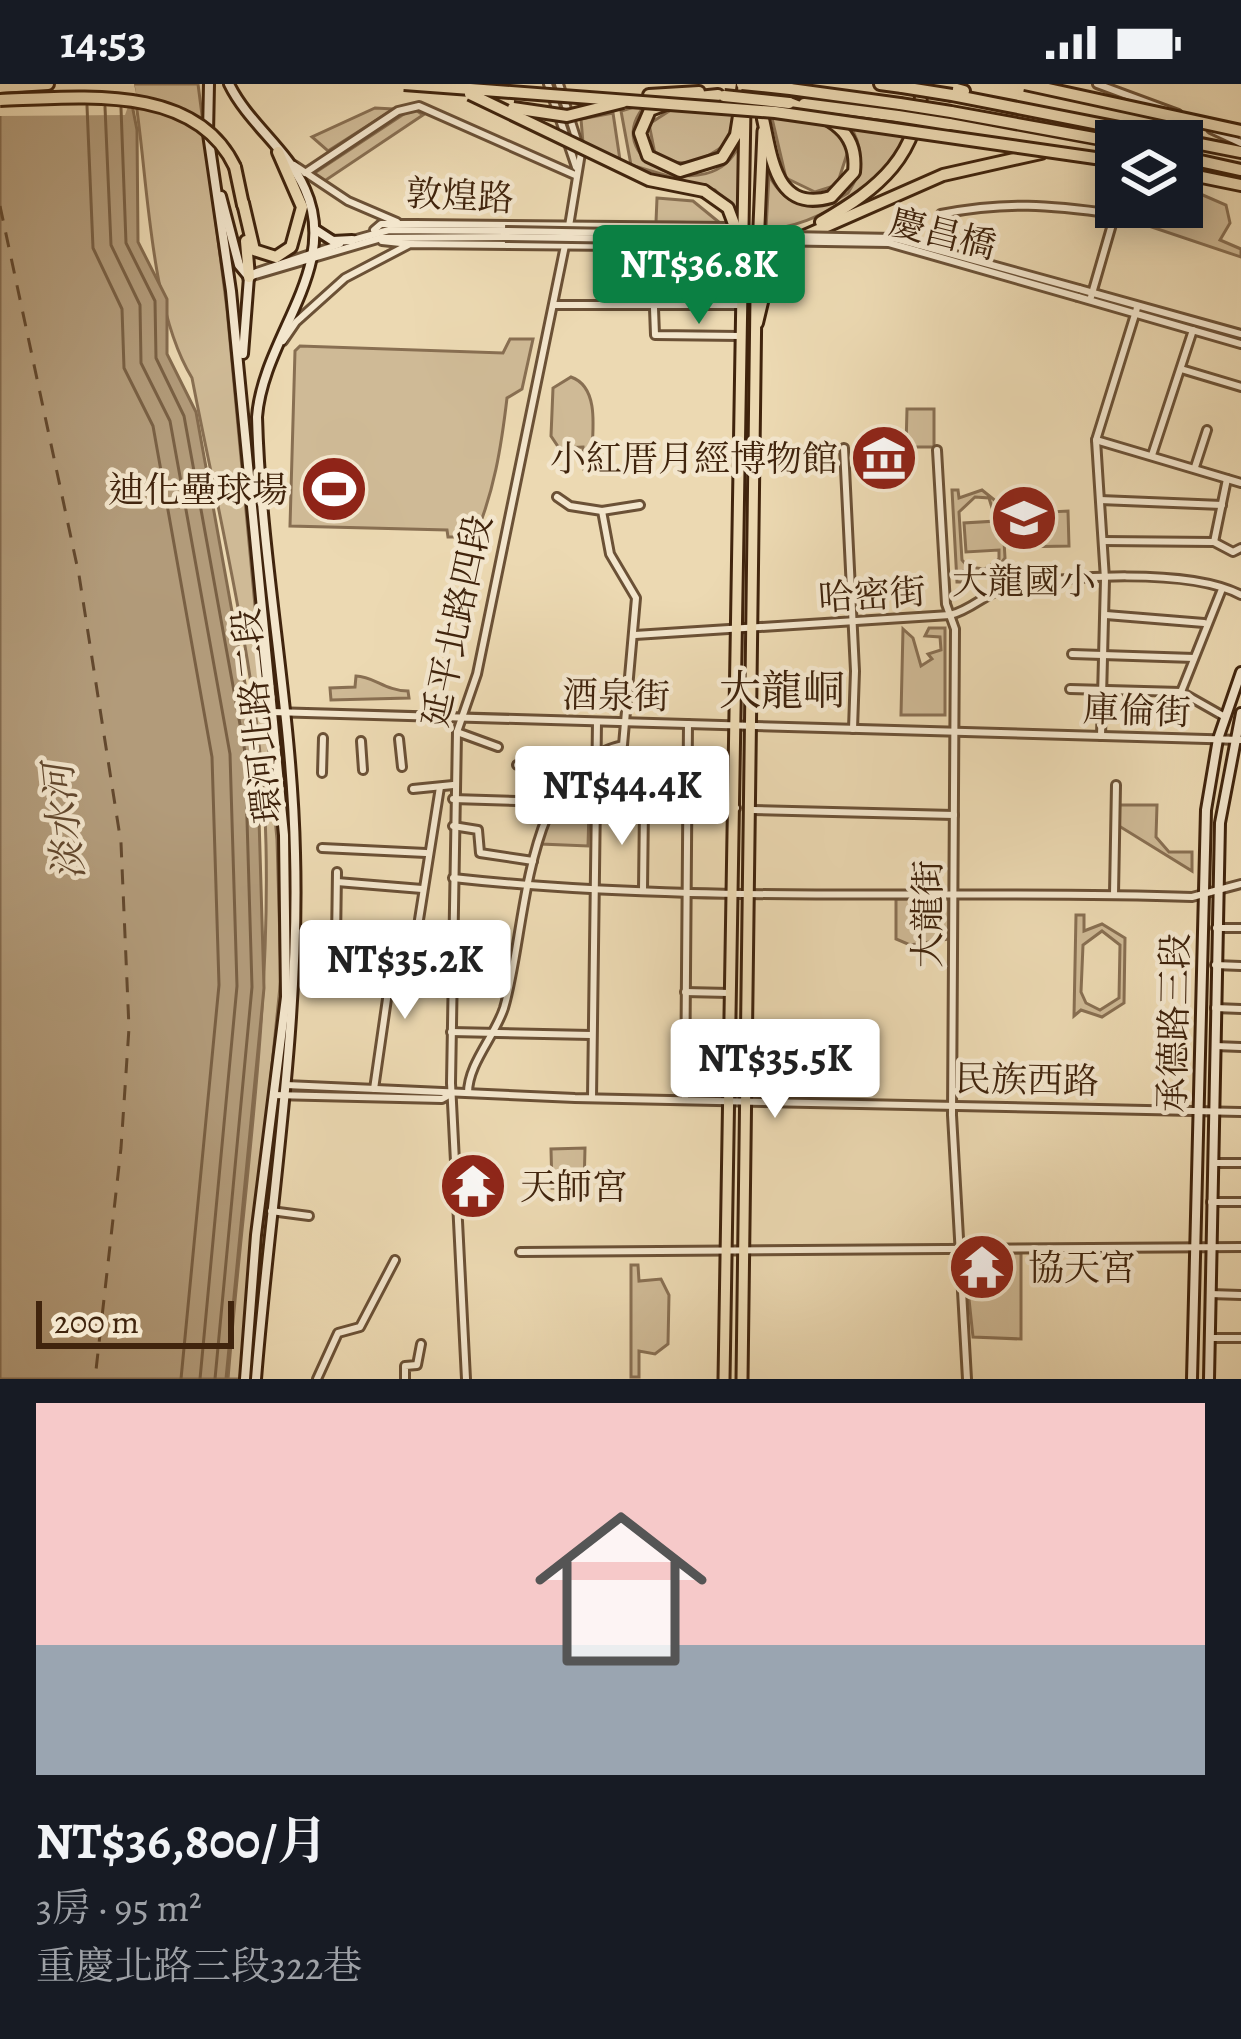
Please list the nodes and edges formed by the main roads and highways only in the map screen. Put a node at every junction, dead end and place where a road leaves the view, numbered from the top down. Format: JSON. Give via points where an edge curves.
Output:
{"nodes":[{"id":1,"x":49,"y":84,"type":"edge"},
{"id":2,"x":208,"y":84,"type":"edge"},
{"id":3,"x":230,"y":84,"type":"edge"},
{"id":4,"x":404,"y":84,"type":"edge"},
{"id":5,"x":442,"y":84,"type":"edge"},
{"id":6,"x":743,"y":84,"type":"edge"},
{"id":7,"x":763,"y":84,"type":"edge"},
{"id":8,"x":880,"y":84,"type":"edge"},
{"id":9,"x":922,"y":84,"type":"edge"},
{"id":10,"x":938,"y":84,"type":"edge"},
{"id":11,"x":1025,"y":84,"type":"edge"},
{"id":12,"x":0,"y":86,"type":"edge"},
{"id":13,"x":953,"y":91,"type":"junction"},
{"id":14,"x":470,"y":94,"type":"junction"},
{"id":15,"x":721,"y":96,"type":"junction"},
{"id":16,"x":0,"y":100,"type":"edge"},
{"id":17,"x":789,"y":103,"type":"junction"},
{"id":18,"x":899,"y":110,"type":"junction"},
{"id":19,"x":950,"y":118,"type":"junction"},
{"id":20,"x":763,"y":119,"type":"junction"},
{"id":21,"x":1241,"y":131,"type":"edge"},
{"id":22,"x":1095,"y":139,"type":"edge"},
{"id":23,"x":210,"y":152,"type":"junction"},
{"id":24,"x":278,"y":152,"type":"junction"},
{"id":25,"x":1095,"y":152,"type":"edge"},
{"id":26,"x":1241,"y":152,"type":"edge"},
{"id":27,"x":1095,"y":154,"type":"edge"},
{"id":28,"x":1095,"y":156,"type":"edge"},
{"id":29,"x":1203,"y":162,"type":"edge"},
{"id":30,"x":1241,"y":170,"type":"edge"},
{"id":31,"x":1203,"y":174,"type":"edge"},
{"id":32,"x":1241,"y":182,"type":"edge"},
{"id":33,"x":243,"y":203,"type":"junction"},
{"id":34,"x":316,"y":230,"type":"junction"},
{"id":35,"x":802,"y":237,"type":"junction"},
{"id":36,"x":352,"y":240,"type":"road end"},
{"id":37,"x":746,"y":259,"type":"junction"},
{"id":38,"x":249,"y":277,"type":"junction"},
{"id":39,"x":757,"y":323,"type":"junction"},
{"id":40,"x":241,"y":380,"type":"junction"},
{"id":41,"x":1241,"y":673,"type":"edge"},
{"id":42,"x":278,"y":711,"type":"junction"},
{"id":43,"x":1241,"y":713,"type":"edge"},
{"id":44,"x":1237,"y":740,"type":"edge"},
{"id":45,"x":279,"y":1090,"type":"junction"},
{"id":46,"x":245,"y":1379,"type":"edge"},
{"id":47,"x":256,"y":1379,"type":"edge"},
{"id":48,"x":724,"y":1379,"type":"edge"},
{"id":49,"x":742,"y":1379,"type":"edge"},
{"id":50,"x":1192,"y":1379,"type":"edge"},
{"id":51,"x":1209,"y":1379,"type":"edge"}],
"edges":[{"from":1,"to":12,"type":"highway"},
{"from":2,"to":23,"type":"main road","name":"環河北路二段"},
{"from":3,"to":24,"type":"main road","name":"環河北路二段"},
{"from":4,"to":27,"type":"highway","bridge":true,"via":[[775,112]]},
{"from":5,"to":14,"type":"highway"},
{"from":6,"to":15,"type":"highway","via":[[736,135],[722,158],[680,171],[648,156],[640,133],[650,110]]},
{"from":6,"to":18,"type":"highway","bridge":true},
{"from":6,"to":37,"type":"main road"},
{"from":7,"to":20,"type":"main road"},
{"from":8,"to":13,"type":"highway","bridge":true},
{"from":9,"to":35,"type":"highway","via":[[914,135],[889,177]]},
{"from":10,"to":13,"type":"highway","bridge":true},
{"from":11,"to":21,"type":"highway","bridge":true},
{"from":13,"to":26,"type":"highway"},
{"from":14,"to":15,"type":"highway","bridge":true,"via":[[567,116],[674,91]]},
{"from":14,"to":37,"type":"highway","bridge":true,"via":[[649,180],[704,191],[728,208]]},
{"from":15,"to":17,"type":"highway","bridge":true},
{"from":16,"to":33,"type":"highway","bridge":true,"via":[[172,101],[213,128]]},
{"from":17,"to":18,"type":"highway"},
{"from":17,"to":20,"type":"highway","via":[[850,136],[854,172],[831,197],[807,200],[785,190]]},
{"from":18,"to":19,"type":"highway","bridge":true},
{"from":19,"to":22,"type":"highway"},
{"from":19,"to":25,"type":"highway"},
{"from":20,"to":39,"type":"main road"},
{"from":23,"to":38,"type":"main road","via":[[238,265]]},
{"from":23,"to":40,"type":"main road","name":"環河北路二段"},
{"from":24,"to":33,"type":"highway","via":[[302,207],[286,251],[269,257],[254,250]]},
{"from":24,"to":34,"type":"main road","name":"環河北路二段","via":[[302,182]]},
{"from":28,"to":35,"type":"highway","via":[[1019,155],[939,177]]},
{"from":29,"to":30,"type":"highway"},
{"from":31,"to":32,"type":"highway"},
{"from":33,"to":38,"type":"highway"},
{"from":34,"to":36,"type":"main road","via":[[333,241]]},
{"from":34,"to":42,"type":"main road","name":"環河北路二段","via":[[315,254],[258,402]]},
{"from":35,"to":39,"type":"highway","via":[[769,273]]},
{"from":37,"to":48,"type":"main road"},
{"from":38,"to":40,"type":"main road"},
{"from":39,"to":49,"type":"main road"},
{"from":40,"to":42,"type":"main road","name":"環河北路二段"},
{"from":41,"to":50,"type":"main road","name":"承德路三段","via":[[1206,810]]},
{"from":42,"to":45,"type":"main road","name":"環河北路二段","via":[[295,846],[297,983]]},
{"from":43,"to":44,"type":"main road","name":"承德路三段"},
{"from":44,"to":51,"type":"main road","name":"承德路三段","via":[[1222,792],[1216,928]]},
{"from":45,"to":46,"type":"main road","name":"環河北路二段"},
{"from":45,"to":47,"type":"main road","name":"環河北路二段"}]}
